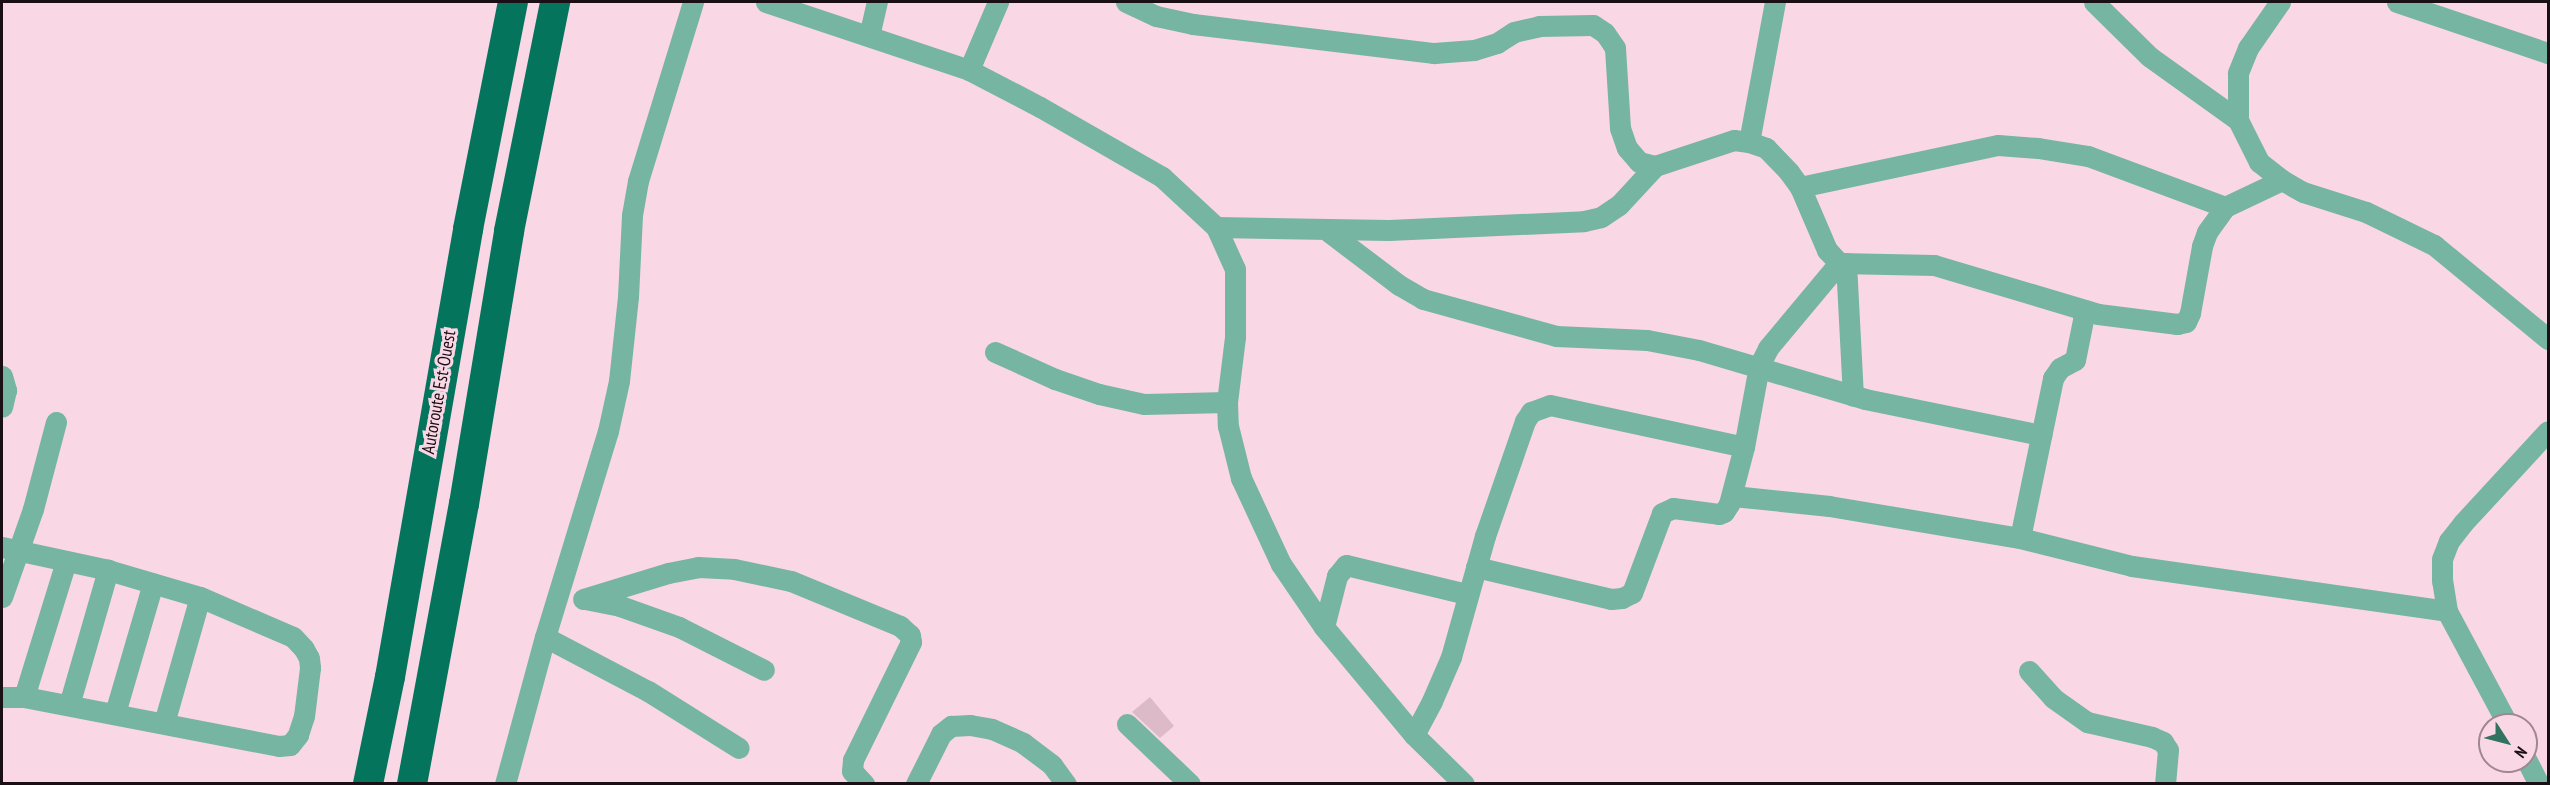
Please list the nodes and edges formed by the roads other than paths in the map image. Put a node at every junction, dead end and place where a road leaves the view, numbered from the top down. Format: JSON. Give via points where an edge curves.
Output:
{"nodes":[{"id":1,"x":513,"y":2,"type":"edge"},
{"id":2,"x":555,"y":2,"type":"edge"},
{"id":3,"x":693,"y":2,"type":"edge"},
{"id":4,"x":766,"y":2,"type":"edge"},
{"id":5,"x":877,"y":2,"type":"edge"},
{"id":6,"x":998,"y":2,"type":"edge"},
{"id":7,"x":1125,"y":2,"type":"edge"},
{"id":8,"x":1775,"y":2,"type":"edge"},
{"id":9,"x":2094,"y":2,"type":"edge"},
{"id":10,"x":2397,"y":2,"type":"edge"},
{"id":11,"x":2272,"y":6,"type":"edge"},
{"id":12,"x":869,"y":36,"type":"junction"},
{"id":13,"x":2548,"y":53,"type":"edge"},
{"id":14,"x":969,"y":70,"type":"junction"},
{"id":15,"x":2238,"y":120,"type":"junction"},
{"id":16,"x":1749,"y":142,"type":"junction"},
{"id":17,"x":1655,"y":166,"type":"junction"},
{"id":18,"x":2282,"y":180,"type":"junction"},
{"id":19,"x":1800,"y":187,"type":"junction"},
{"id":20,"x":2225,"y":207,"type":"junction"},
{"id":21,"x":1216,"y":227,"type":"junction"},
{"id":22,"x":1325,"y":229,"type":"junction"},
{"id":23,"x":1842,"y":263,"type":"junction"},
{"id":24,"x":2085,"y":310,"type":"junction"},
{"id":25,"x":2548,"y":339,"type":"edge"},
{"id":26,"x":995,"y":352,"type":"dead end"},
{"id":27,"x":1759,"y":366,"type":"junction"},
{"id":28,"x":2,"y":376,"type":"edge"},
{"id":29,"x":1854,"y":396,"type":"junction"},
{"id":30,"x":1227,"y":402,"type":"junction"},
{"id":31,"x":2,"y":407,"type":"edge"},
{"id":32,"x":56,"y":422,"type":"dead end"},
{"id":33,"x":2548,"y":431,"type":"edge"},
{"id":34,"x":2041,"y":435,"type":"junction"},
{"id":35,"x":1744,"y":447,"type":"junction"},
{"id":36,"x":1733,"y":496,"type":"junction"},
{"id":37,"x":2020,"y":538,"type":"junction"},
{"id":38,"x":10,"y":549,"type":"edge"},
{"id":39,"x":66,"y":561,"type":"junction"},
{"id":40,"x":1476,"y":567,"type":"junction"},
{"id":41,"x":108,"y":570,"type":"junction"},
{"id":42,"x":153,"y":583,"type":"junction"},
{"id":43,"x":1467,"y":594,"type":"junction"},
{"id":44,"x":558,"y":595,"type":"junction"},
{"id":45,"x":2,"y":597,"type":"edge"},
{"id":46,"x":200,"y":597,"type":"junction"},
{"id":47,"x":583,"y":599,"type":"junction"},
{"id":48,"x":2447,"y":611,"type":"junction"},
{"id":49,"x":1324,"y":627,"type":"junction"},
{"id":50,"x":545,"y":637,"type":"junction"},
{"id":51,"x":765,"y":670,"type":"dead end"},
{"id":52,"x":2029,"y":671,"type":"dead end"},
{"id":53,"x":2,"y":697,"type":"edge"},
{"id":54,"x":24,"y":697,"type":"junction"},
{"id":55,"x":69,"y":705,"type":"junction"},
{"id":56,"x":115,"y":713,"type":"junction"},
{"id":57,"x":2502,"y":713,"type":"edge"},
{"id":58,"x":164,"y":723,"type":"junction"},
{"id":59,"x":1127,"y":724,"type":"dead end"},
{"id":60,"x":1414,"y":735,"type":"junction"},
{"id":61,"x":739,"y":748,"type":"dead end"},
{"id":62,"x":856,"y":781,"type":"edge"},
{"id":63,"x":368,"y":783,"type":"edge"},
{"id":64,"x":412,"y":783,"type":"edge"},
{"id":65,"x":505,"y":783,"type":"edge"},
{"id":66,"x":916,"y":783,"type":"edge"},
{"id":67,"x":1066,"y":783,"type":"edge"},
{"id":68,"x":1190,"y":783,"type":"edge"},
{"id":69,"x":1464,"y":783,"type":"edge"},
{"id":70,"x":2165,"y":783,"type":"edge"}],
"edges":[{"from":1,"to":63,"type":"highway","name":"Autoroute Est-Ouest"},
{"from":2,"to":64,"type":"highway","via":[[509,231]]},
{"from":3,"to":44,"type":"street","via":[[638,181],[619,381],[605,442]]},
{"from":4,"to":12,"type":"street"},
{"from":5,"to":12,"type":"street"},
{"from":6,"to":14,"type":"street"},
{"from":7,"to":17,"type":"street","via":[[1156,16],[1193,24],[1434,53],[1474,50],[1497,43],[1514,32],[1539,26],[1593,25],[1605,33],[1615,48],[1620,128],[1627,148],[1638,162]]},
{"from":8,"to":16,"type":"street"},
{"from":9,"to":15,"type":"street","via":[[2150,57]]},
{"from":10,"to":13,"type":"street"},
{"from":11,"to":15,"type":"street","via":[[2238,73]]},
{"from":12,"to":14,"type":"street"},
{"from":14,"to":21,"type":"street","via":[[1162,177]]},
{"from":15,"to":18,"type":"street","via":[[2259,162]]},
{"from":16,"to":17,"type":"street","via":[[1734,140]]},
{"from":16,"to":19,"type":"street","via":[[1766,148]]},
{"from":17,"to":22,"type":"street","via":[[1619,205],[1601,217],[1584,221]]},
{"from":18,"to":20,"type":"street"},
{"from":18,"to":25,"type":"street","via":[[2303,192],[2403,227],[2434,245]]},
{"from":19,"to":20,"type":"street","via":[[1998,145],[2088,156]]},
{"from":19,"to":23,"type":"street","via":[[1827,250]]},
{"from":20,"to":24,"type":"street","via":[[2202,246],[2186,322],[2177,324]]},
{"from":21,"to":22,"type":"street"},
{"from":21,"to":30,"type":"street","via":[[1235,269],[1235,325]]},
{"from":22,"to":27,"type":"street","via":[[1399,285],[1424,299],[1556,336],[1647,340]]},
{"from":23,"to":24,"type":"street","via":[[1934,265]]},
{"from":23,"to":27,"type":"street","via":[[1768,348]]},
{"from":23,"to":29,"type":"street"},
{"from":24,"to":34,"type":"street","via":[[2075,360],[2060,368],[2053,378]]},
{"from":26,"to":30,"type":"street","via":[[1055,379],[1144,404]]},
{"from":27,"to":29,"type":"street"},
{"from":27,"to":35,"type":"street"},
{"from":28,"to":31,"type":"street","via":[[6,390]]},
{"from":29,"to":34,"type":"street"},
{"from":30,"to":49,"type":"street","via":[[1228,426],[1241,478],[1281,564]]},
{"from":32,"to":38,"type":"street"},
{"from":33,"to":48,"type":"street","via":[[2449,541],[2442,558]]},
{"from":34,"to":37,"type":"street"},
{"from":35,"to":36,"type":"street"},
{"from":35,"to":40,"type":"street","via":[[1550,405],[1540,407],[1525,421]]},
{"from":36,"to":37,"type":"street","via":[[1829,506]]},
{"from":36,"to":40,"type":"street","via":[[1719,514],[1673,508],[1662,513],[1637,584],[1622,598]]},
{"from":37,"to":48,"type":"street","via":[[2132,566]]},
{"from":38,"to":39,"type":"street"},
{"from":38,"to":45,"type":"street"},
{"from":39,"to":41,"type":"street"},
{"from":39,"to":54,"type":"street"},
{"from":40,"to":43,"type":"street"},
{"from":41,"to":42,"type":"street"},
{"from":41,"to":55,"type":"street"},
{"from":42,"to":46,"type":"street"},
{"from":42,"to":56,"type":"street"},
{"from":43,"to":49,"type":"street","via":[[1346,565],[1337,576]]},
{"from":43,"to":60,"type":"street","via":[[1451,657]]},
{"from":44,"to":47,"type":"street"},
{"from":44,"to":50,"type":"street"},
{"from":46,"to":58,"type":"street"},
{"from":46,"to":58,"type":"street","via":[[293,637],[304,649],[310,668],[304,716],[290,745],[279,746]]},
{"from":47,"to":51,"type":"street","via":[[620,606],[679,627]]},
{"from":47,"to":62,"type":"street","via":[[698,567],[734,569],[791,581],[900,626],[910,635],[911,642],[853,760]]},
{"from":48,"to":57,"type":"street"},
{"from":49,"to":60,"type":"street"},
{"from":50,"to":61,"type":"street","via":[[648,691]]},
{"from":50,"to":65,"type":"street"},
{"from":52,"to":70,"type":"street","via":[[2053,698],[2087,722],[2163,742],[2168,750]]},
{"from":53,"to":54,"type":"street"},
{"from":54,"to":55,"type":"street"},
{"from":55,"to":56,"type":"street"},
{"from":56,"to":58,"type":"street"},
{"from":59,"to":68,"type":"street"},
{"from":60,"to":69,"type":"street"},
{"from":66,"to":67,"type":"street","via":[[941,734],[951,726],[970,725],[992,729],[1023,743],[1052,765]]}]}
